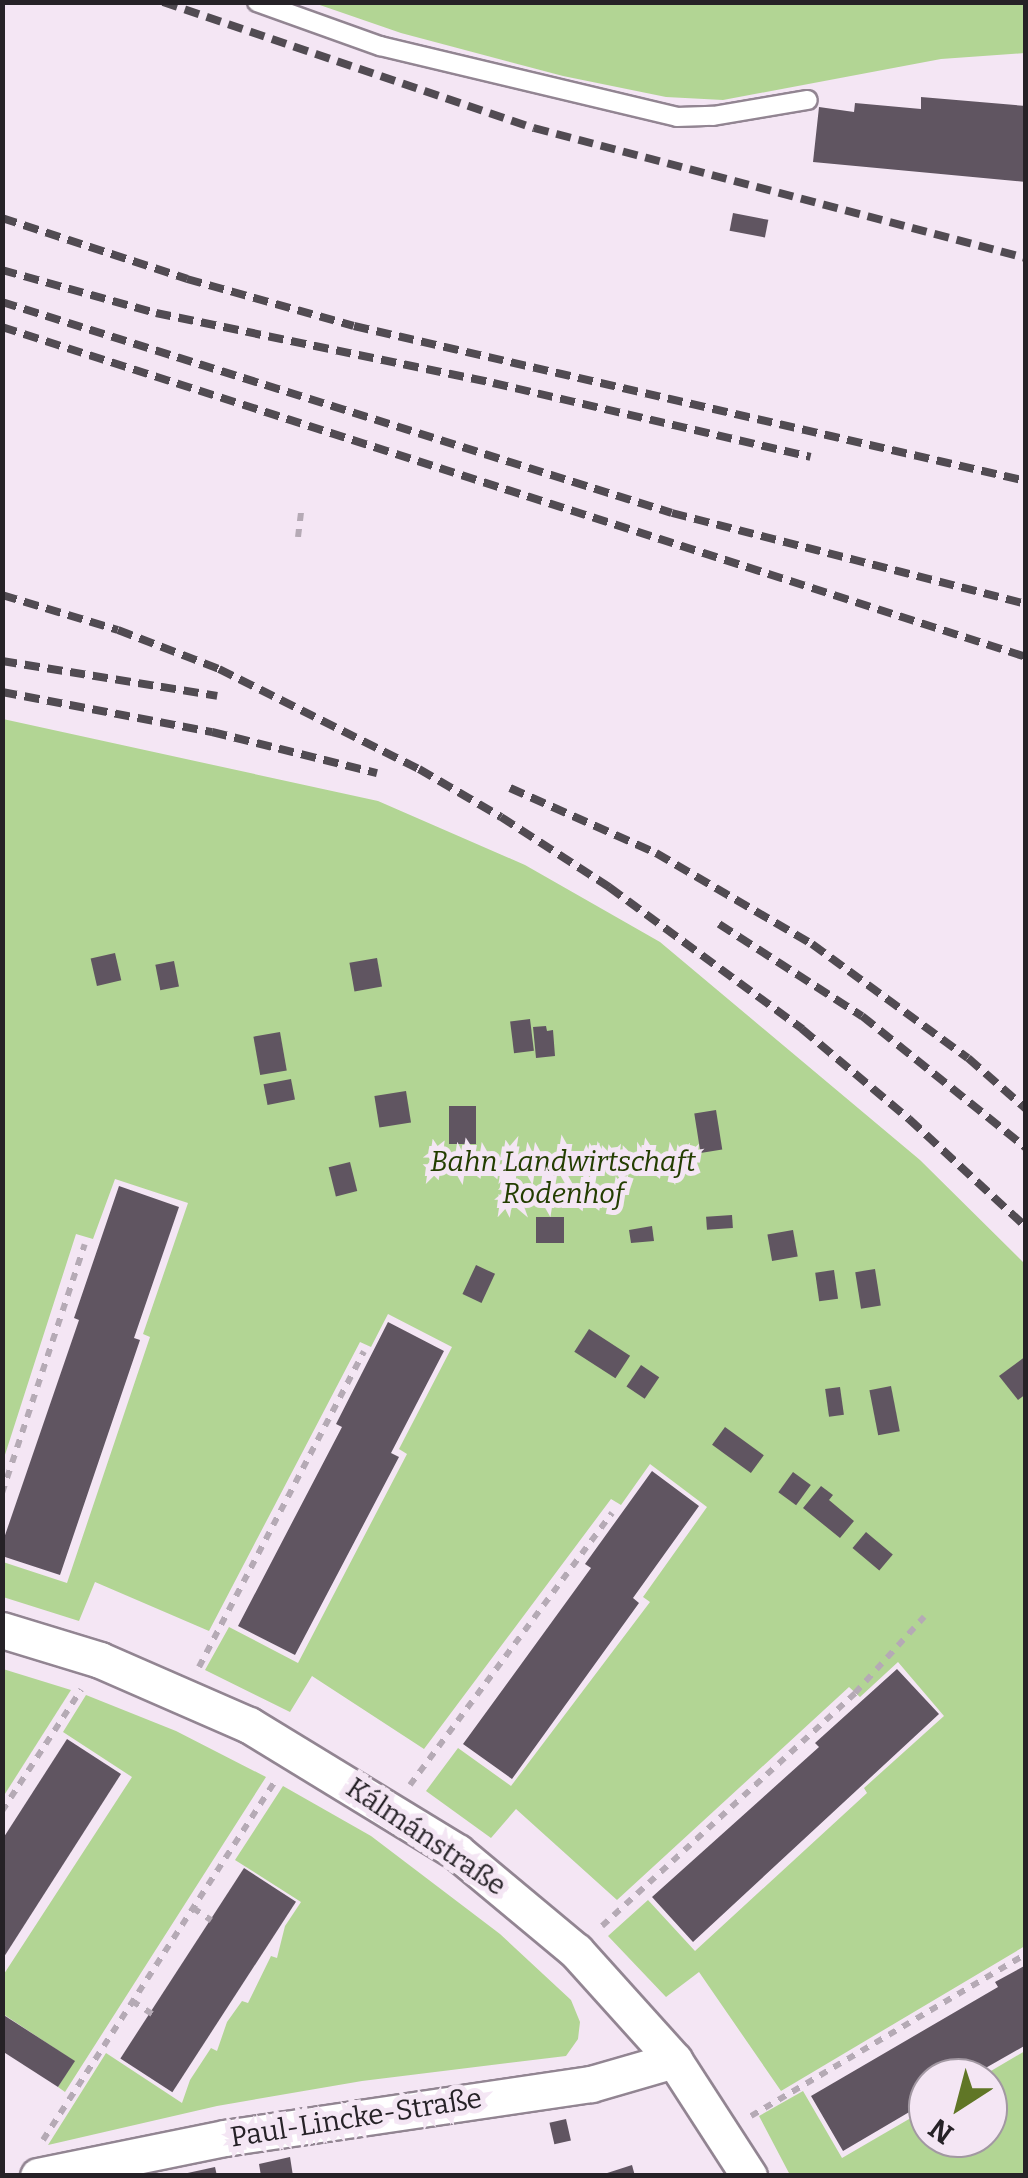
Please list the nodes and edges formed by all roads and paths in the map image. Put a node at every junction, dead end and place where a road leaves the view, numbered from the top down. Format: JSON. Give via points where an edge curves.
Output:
{"nodes":[{"id":1,"x":257,"y":2,"type":"edge"},
{"id":2,"x":808,"y":100,"type":"dead end"},
{"id":3,"x":301,"y":512,"type":"dead end"},
{"id":4,"x":298,"y":537,"type":"dead end"},
{"id":5,"x":85,"y":1244,"type":"dead end"},
{"id":6,"x":364,"y":1351,"type":"dead end"},
{"id":7,"x":2,"y":1492,"type":"edge"},
{"id":8,"x":612,"y":1513,"type":"dead end"},
{"id":9,"x":924,"y":1617,"type":"dead end"},
{"id":10,"x":2,"y":1630,"type":"edge"},
{"id":11,"x":100,"y":1660,"type":"junction"},
{"id":12,"x":185,"y":1695,"type":"junction"},
{"id":13,"x":294,"y":1750,"type":"junction"},
{"id":14,"x":392,"y":1810,"type":"junction"},
{"id":15,"x":2,"y":1811,"type":"edge"},
{"id":16,"x":193,"y":1908,"type":"junction"},
{"id":17,"x":211,"y":1920,"type":"dead end"},
{"id":18,"x":576,"y":1951,"type":"junction"},
{"id":19,"x":1026,"y":1954,"type":"edge"},
{"id":20,"x":132,"y":2002,"type":"junction"},
{"id":21,"x":152,"y":2014,"type":"dead end"},
{"id":22,"x":674,"y":2060,"type":"junction"},
{"id":23,"x":724,"y":2132,"type":"junction"},
{"id":24,"x":38,"y":2161,"type":"edge"},
{"id":25,"x":749,"y":2176,"type":"edge"}],
"edges":[{"from":1,"to":2,"type":"lane","via":[[380,46],[677,116]]},
{"from":3,"to":4,"type":"path"},
{"from":5,"to":7,"type":"path"},
{"from":6,"to":12,"type":"path"},
{"from":8,"to":14,"type":"path"},
{"from":9,"to":18,"type":"path","via":[[856,1693]]},
{"from":10,"to":11,"type":"street","name":"Kálmánstraße"},
{"from":11,"to":12,"type":"street","name":"Kálmánstraße"},
{"from":11,"to":15,"type":"path"},
{"from":12,"to":13,"type":"street","name":"Kálmánstraße"},
{"from":13,"to":14,"type":"street","name":"Kálmánstraße"},
{"from":13,"to":16,"type":"path"},
{"from":14,"to":18,"type":"street","name":"Kálmánstraße","via":[[498,1882]]},
{"from":16,"to":17,"type":"path"},
{"from":16,"to":20,"type":"path"},
{"from":18,"to":22,"type":"street","name":"Kálmánstraße"},
{"from":19,"to":23,"type":"path"},
{"from":20,"to":21,"type":"path"},
{"from":20,"to":24,"type":"path"},
{"from":22,"to":23,"type":"street","name":"Kálmánstraße"},
{"from":22,"to":24,"type":"street","name":"Paul-Lincke-Straße","via":[[590,2084]]},
{"from":23,"to":25,"type":"street","name":"Kálmánstraße"}]}
